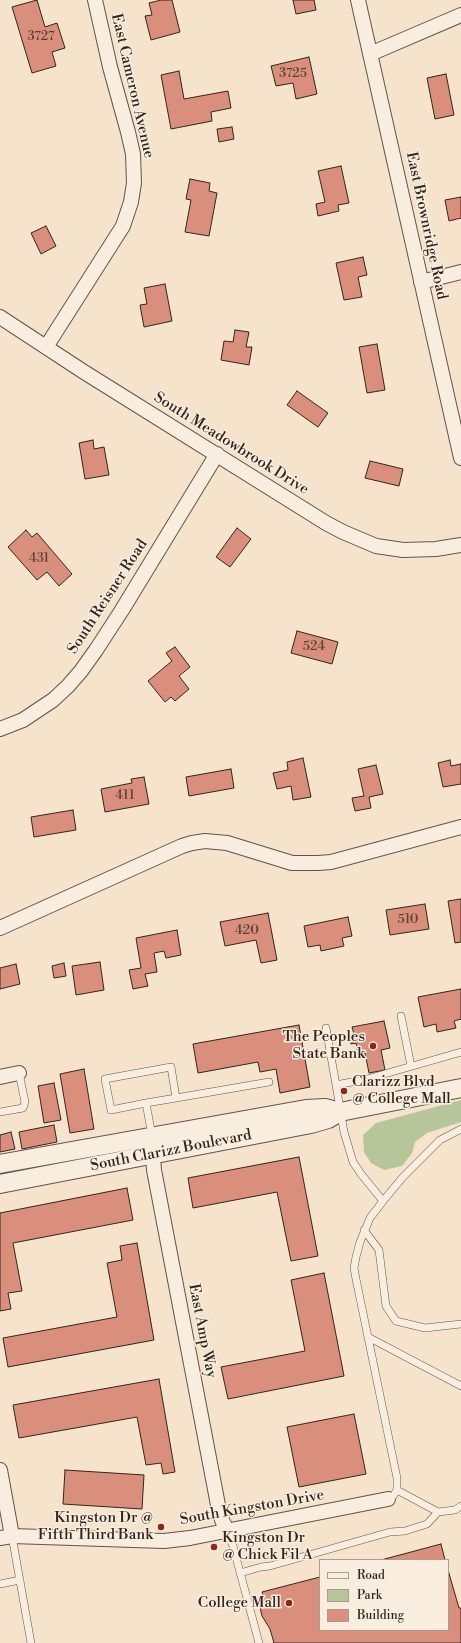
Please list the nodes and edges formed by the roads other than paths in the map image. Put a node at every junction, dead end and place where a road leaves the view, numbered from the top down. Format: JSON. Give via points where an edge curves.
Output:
{"nodes":[{"id":1,"x":95,"y":0,"type":"edge"},
{"id":2,"x":358,"y":0,"type":"edge"},
{"id":3,"x":461,"y":15,"type":"edge"},
{"id":4,"x":370,"y":54,"type":"junction"},
{"id":5,"x":461,"y":272,"type":"edge"},
{"id":6,"x":421,"y":282,"type":"junction"},
{"id":7,"x":0,"y":317,"type":"edge"},
{"id":8,"x":46,"y":347,"type":"junction"},
{"id":9,"x":216,"y":454,"type":"junction"},
{"id":10,"x":461,"y":458,"type":"edge"},
{"id":11,"x":461,"y":545,"type":"edge"},
{"id":12,"x":0,"y":729,"type":"edge"},
{"id":13,"x":461,"y":827,"type":"edge"},
{"id":14,"x":0,"y":928,"type":"edge"},
{"id":15,"x":401,"y":1016,"type":"dead end"},
{"id":16,"x":326,"y":1028,"type":"dead end"},
{"id":17,"x":461,"y":1052,"type":"edge"},
{"id":18,"x":411,"y":1066,"type":"junction"},
{"id":19,"x":19,"y":1073,"type":"joint"},
{"id":20,"x":0,"y":1077,"type":"edge"},
{"id":21,"x":269,"y":1082,"type":"dead end"},
{"id":22,"x":336,"y":1085,"type":"junction"},
{"id":23,"x":461,"y":1088,"type":"edge"},
{"id":24,"x":176,"y":1098,"type":"junction"},
{"id":25,"x":146,"y":1103,"type":"junction"},
{"id":26,"x":0,"y":1112,"type":"edge"},
{"id":27,"x":340,"y":1112,"type":"junction"},
{"id":28,"x":461,"y":1129,"type":"edge"},
{"id":29,"x":152,"y":1137,"type":"junction"},
{"id":30,"x":152,"y":1155,"type":"junction"},
{"id":31,"x":0,"y":1164,"type":"edge"},
{"id":32,"x":0,"y":1184,"type":"edge"},
{"id":33,"x":383,"y":1200,"type":"junction"},
{"id":34,"x":364,"y":1230,"type":"junction"},
{"id":35,"x":461,"y":1324,"type":"edge"},
{"id":36,"x":368,"y":1337,"type":"junction"},
{"id":37,"x":461,"y":1386,"type":"edge"},
{"id":38,"x":0,"y":1470,"type":"edge"},
{"id":39,"x":393,"y":1495,"type":"junction"},
{"id":40,"x":461,"y":1506,"type":"edge"},
{"id":41,"x":438,"y":1512,"type":"junction"},
{"id":42,"x":227,"y":1531,"type":"junction"},
{"id":43,"x":6,"y":1537,"type":"edge"},
{"id":44,"x":240,"y":1573,"type":"junction"},
{"id":45,"x":20,"y":1580,"type":"junction"},
{"id":46,"x":0,"y":1584,"type":"edge"},
{"id":47,"x":31,"y":1643,"type":"edge"},
{"id":48,"x":259,"y":1643,"type":"edge"}],
"edges":[{"from":1,"to":8,"type":"street","name":"East Cameron Avenue","via":[[133,154],[134,183],[123,226]]},
{"from":2,"to":4,"type":"street","name":"East Brownridge Road"},
{"from":3,"to":4,"type":"street"},
{"from":4,"to":6,"type":"street","name":"East Brownridge Road"},
{"from":5,"to":6,"type":"street"},
{"from":6,"to":10,"type":"street","name":"East Brownridge Road"},
{"from":7,"to":8,"type":"street","name":"South Meadowbrook Drive"},
{"from":8,"to":9,"type":"street","name":"South Meadowbrook Drive"},
{"from":9,"to":11,"type":"street","name":"South Meadowbrook Drive","via":[[326,523],[376,546],[403,550]]},
{"from":9,"to":12,"type":"street","name":"South Reisner Road","via":[[122,610],[81,671],[63,691],[35,712]]},
{"from":13,"to":14,"type":"street","via":[[318,864],[292,863],[218,841],[192,843]]},
{"from":15,"to":18,"type":"lane"},
{"from":16,"to":22,"type":"lane"},
{"from":17,"to":18,"type":"lane"},
{"from":18,"to":22,"type":"lane","via":[[368,1079]]},
{"from":19,"to":20,"type":"street"},
{"from":19,"to":26,"type":"lane","via":[[25,1102],[22,1108]]},
{"from":21,"to":24,"type":"lane"},
{"from":22,"to":27,"type":"lane"},
{"from":23,"to":27,"type":"street","name":"South Clarizz Boulevard"},
{"from":24,"to":25,"type":"lane"},
{"from":24,"to":25,"type":"lane","via":[[171,1067],[105,1079],[111,1110]]},
{"from":25,"to":29,"type":"lane"},
{"from":27,"to":29,"type":"street","name":"South Clarizz Boulevard","via":[[325,1108],[306,1109]]},
{"from":27,"to":30,"type":"street","name":"South Clarizz Boulevard","via":[[311,1124]]},
{"from":27,"to":33,"type":"lane","via":[[353,1162]]},
{"from":28,"to":33,"type":"lane","via":[[440,1140]]},
{"from":29,"to":30,"type":"street","name":"East Amp Way"},
{"from":29,"to":31,"type":"street","name":"South Clarizz Boulevard"},
{"from":30,"to":32,"type":"street","name":"South Clarizz Boulevard"},
{"from":30,"to":42,"type":"street","name":"East Amp Way","via":[[218,1505]]},
{"from":33,"to":34,"type":"lane"},
{"from":34,"to":35,"type":"lane","via":[[379,1250],[386,1306],[396,1321],[425,1328]]},
{"from":34,"to":36,"type":"lane","via":[[354,1268]]},
{"from":36,"to":37,"type":"lane"},
{"from":36,"to":39,"type":"lane","via":[[397,1478]]},
{"from":38,"to":43,"type":"street"},
{"from":39,"to":41,"type":"lane"},
{"from":39,"to":42,"type":"street","name":"South Kingston Drive"},
{"from":40,"to":41,"type":"lane","via":[[455,1510]]},
{"from":41,"to":44,"type":"lane","via":[[427,1524],[405,1531],[390,1532]]},
{"from":42,"to":43,"type":"street","name":"South Kingston Drive","via":[[164,1541]]},
{"from":42,"to":44,"type":"lane"},
{"from":43,"to":45,"type":"lane"},
{"from":44,"to":48,"type":"lane"},
{"from":45,"to":46,"type":"lane"},
{"from":45,"to":47,"type":"lane"}]}
